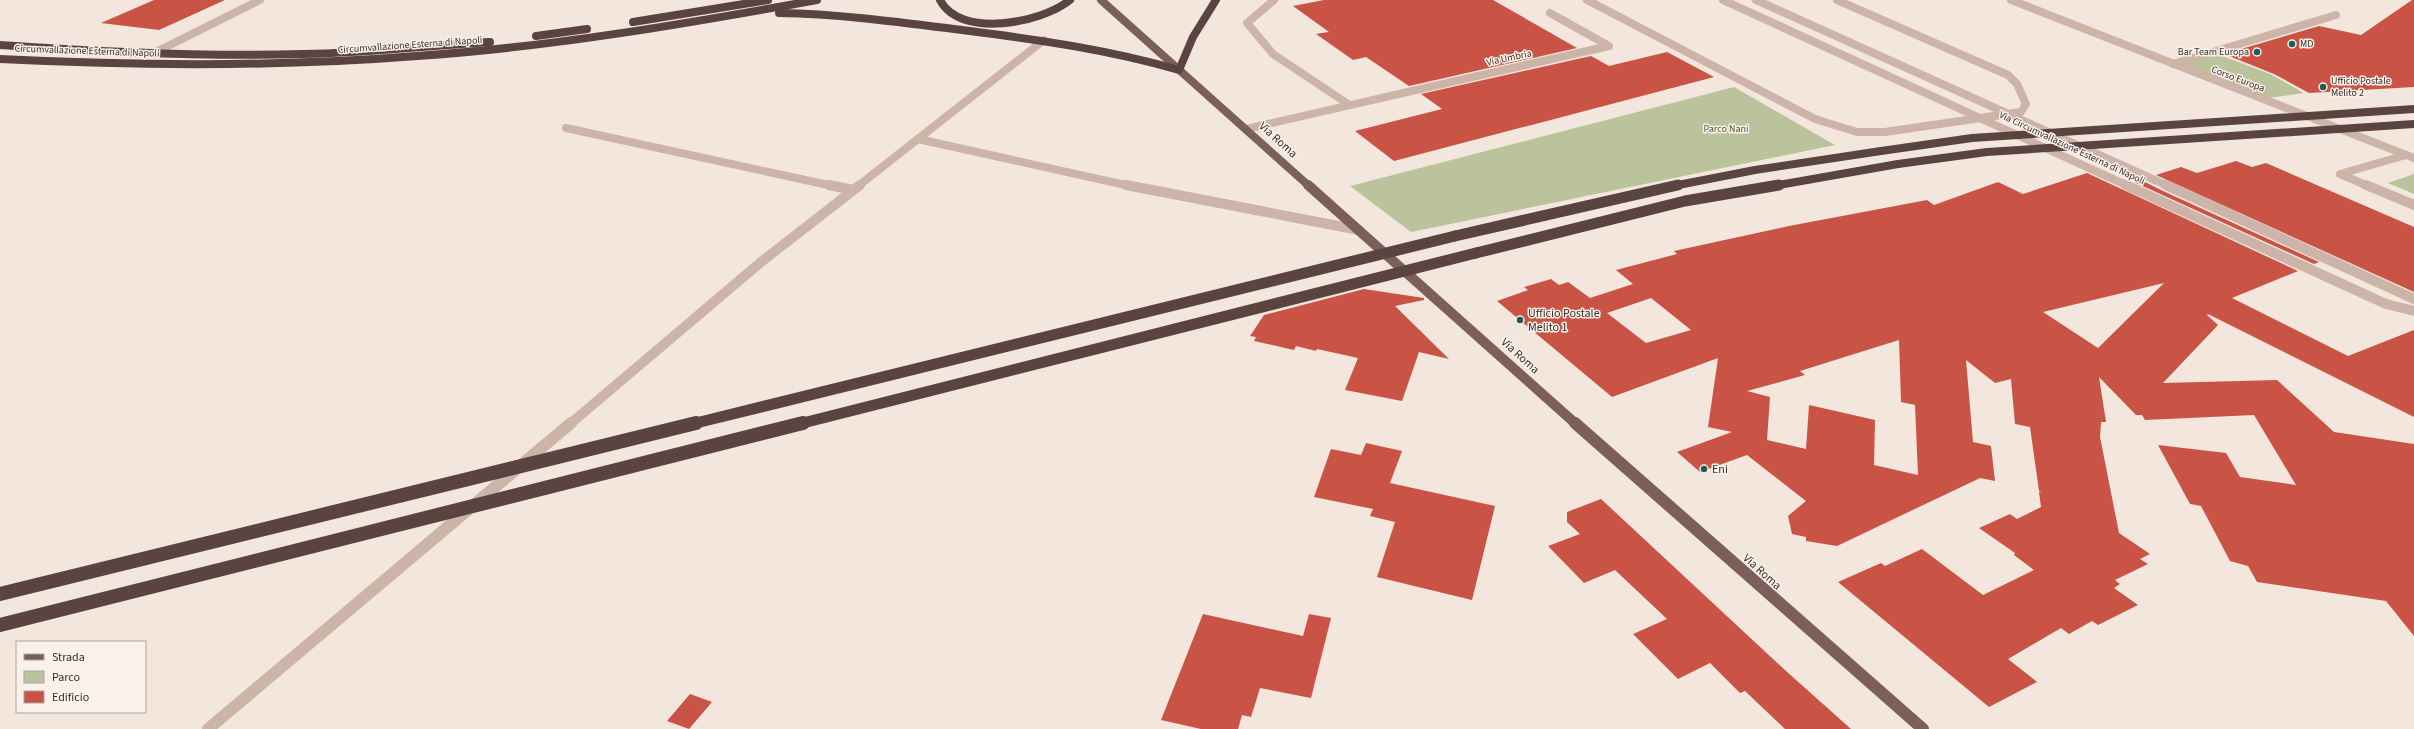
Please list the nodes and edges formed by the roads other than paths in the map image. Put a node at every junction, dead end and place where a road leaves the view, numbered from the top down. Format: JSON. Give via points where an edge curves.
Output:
{"nodes":[{"id":1,"x":260,"y":0,"type":"edge"},
{"id":2,"x":754,"y":0,"type":"edge"},
{"id":3,"x":768,"y":0,"type":"edge"},
{"id":4,"x":817,"y":0,"type":"edge"},
{"id":5,"x":940,"y":0,"type":"edge"},
{"id":6,"x":1070,"y":0,"type":"edge"},
{"id":7,"x":1102,"y":0,"type":"edge"},
{"id":8,"x":1216,"y":0,"type":"edge"},
{"id":9,"x":1274,"y":0,"type":"edge"},
{"id":10,"x":1587,"y":0,"type":"edge"},
{"id":11,"x":1723,"y":0,"type":"edge"},
{"id":12,"x":1756,"y":0,"type":"edge"},
{"id":13,"x":1837,"y":0,"type":"edge"},
{"id":14,"x":2011,"y":0,"type":"edge"},
{"id":15,"x":741,"y":4,"type":"junction"},
{"id":16,"x":1550,"y":13,"type":"dead end"},
{"id":17,"x":737,"y":14,"type":"junction"},
{"id":18,"x":2336,"y":15,"type":"dead end"},
{"id":19,"x":1044,"y":40,"type":"junction"},
{"id":20,"x":0,"y":45,"type":"edge"},
{"id":21,"x":154,"y":53,"type":"junction"},
{"id":22,"x":0,"y":59,"type":"edge"},
{"id":23,"x":2173,"y":64,"type":"junction"},
{"id":24,"x":1179,"y":70,"type":"junction"},
{"id":25,"x":1348,"y":104,"type":"junction"},
{"id":26,"x":2414,"y":109,"type":"edge"},
{"id":27,"x":2013,"y":114,"type":"junction"},
{"id":28,"x":1984,"y":118,"type":"junction"},
{"id":29,"x":2414,"y":124,"type":"edge"},
{"id":30,"x":566,"y":128,"type":"dead end"},
{"id":31,"x":1246,"y":129,"type":"junction"},
{"id":32,"x":918,"y":139,"type":"junction"},
{"id":33,"x":2410,"y":157,"type":"edge"},
{"id":34,"x":853,"y":190,"type":"junction"},
{"id":35,"x":2414,"y":205,"type":"edge"},
{"id":36,"x":1358,"y":230,"type":"junction"},
{"id":37,"x":2414,"y":299,"type":"edge"},
{"id":38,"x":2414,"y":311,"type":"edge"},
{"id":39,"x":0,"y":594,"type":"edge"},
{"id":40,"x":0,"y":625,"type":"edge"},
{"id":41,"x":208,"y":729,"type":"edge"},
{"id":42,"x":1923,"y":729,"type":"edge"}],
"edges":[{"from":1,"to":21,"type":"street"},
{"from":2,"to":15,"type":"highway"},
{"from":3,"to":15,"type":"highway","name":"Circumvallazione Esterna di Napoli"},
{"from":4,"to":17,"type":"highway","name":"Circumvallazione Esterna di Napoli"},
{"from":5,"to":6,"type":"highway","via":[[941,6],[948,13],[965,20],[981,22],[1038,18],[1061,8]]},
{"from":7,"to":24,"type":"main road","name":"Via Roma"},
{"from":8,"to":24,"type":"highway","via":[[1193,37]]},
{"from":9,"to":25,"type":"street","via":[[1247,23],[1273,54]]},
{"from":10,"to":28,"type":"street","via":[[1815,119],[1836,127],[1857,132],[1885,132]]},
{"from":11,"to":28,"type":"street","name":"Via Circumvallazione Esterna di Napoli"},
{"from":12,"to":27,"type":"street","name":"Via Circumvallazione Esterna di Napoli"},
{"from":13,"to":27,"type":"street","via":[[2008,75],[2017,84],[2026,104],[2021,112]]},
{"from":14,"to":23,"type":"street","name":"Corso Europa"},
{"from":15,"to":21,"type":"highway","name":"Circumvallazione Esterna di Napoli","via":[[494,42],[345,53]]},
{"from":16,"to":25,"type":"street","name":"Via Umbria","via":[[1609,46]]},
{"from":17,"to":19,"type":"highway","via":[[811,13],[863,17]]},
{"from":17,"to":22,"type":"highway","name":"Circumvallazione Esterna di Napoli","via":[[567,40],[410,57],[304,63],[185,65]]},
{"from":18,"to":23,"type":"street"},
{"from":19,"to":24,"type":"highway","via":[[1141,59]]},
{"from":19,"to":32,"type":"street"},
{"from":20,"to":21,"type":"highway","name":"Circumvallazione Esterna di Napoli"},
{"from":23,"to":33,"type":"street","name":"Corso Europa"},
{"from":24,"to":31,"type":"main road","name":"Via Roma"},
{"from":25,"to":31,"type":"street","name":"Via Umbria"},
{"from":26,"to":39,"type":"highway","bridge":true,"via":[[1972,138],[1685,183],[1455,236]]},
{"from":27,"to":28,"type":"street"},
{"from":27,"to":37,"type":"street","name":"Via Circumvallazione Esterna di Napoli"},
{"from":28,"to":38,"type":"street","name":"Via Circumvallazione Esterna di Napoli","via":[[2386,304]]},
{"from":29,"to":40,"type":"highway","bridge":true,"via":[[1987,152],[1898,164],[1685,201]]},
{"from":30,"to":34,"type":"street"},
{"from":31,"to":36,"type":"main road","name":"Via Roma"},
{"from":32,"to":34,"type":"street"},
{"from":32,"to":36,"type":"street","via":[[1145,189]]},
{"from":33,"to":35,"type":"street","via":[[2340,174]]},
{"from":34,"to":41,"type":"street","via":[[761,262]]},
{"from":36,"to":42,"type":"main road","name":"Via Roma","via":[[1760,588]]}]}
